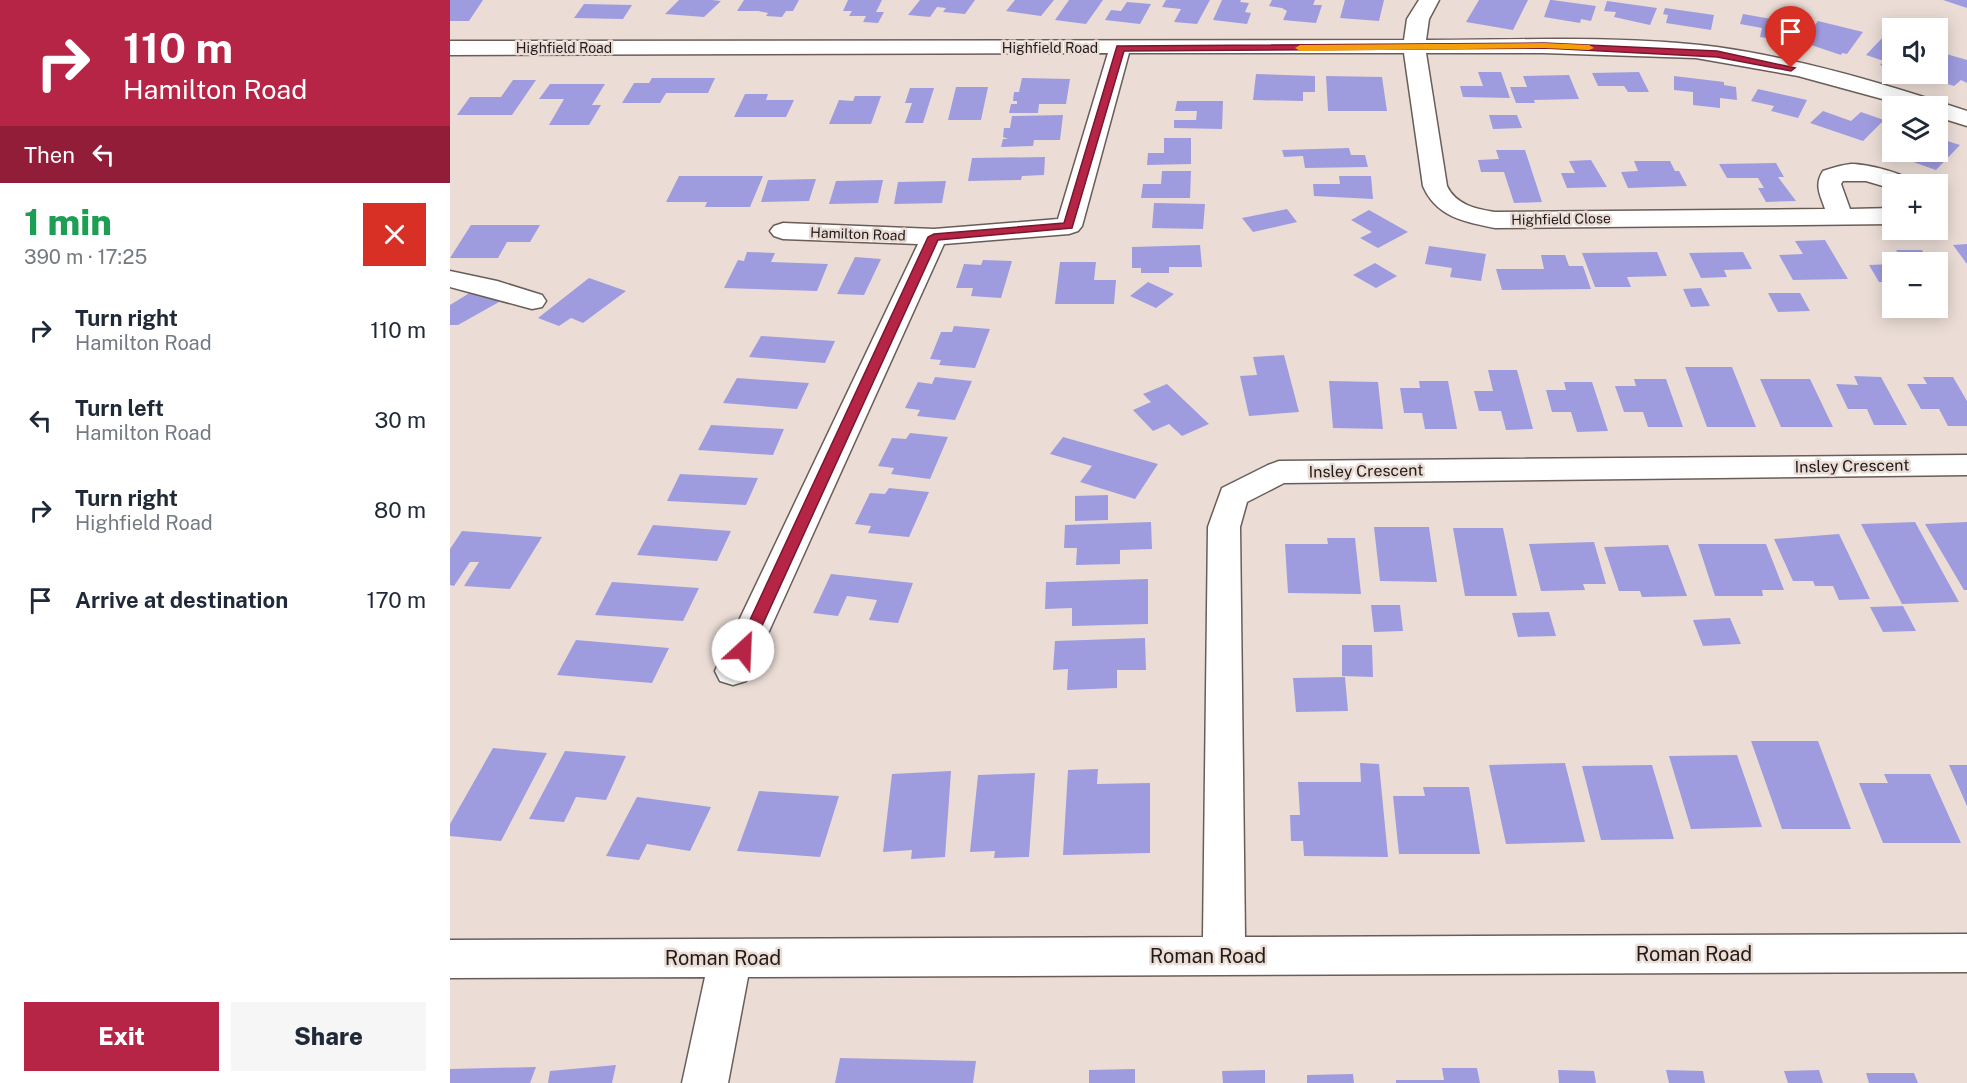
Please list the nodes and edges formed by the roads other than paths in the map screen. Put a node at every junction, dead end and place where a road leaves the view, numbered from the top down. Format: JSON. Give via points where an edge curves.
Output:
{"nodes":[{"id":1,"x":1430,"y":0,"type":"edge"},
{"id":2,"x":450,"y":48,"type":"edge"},
{"id":3,"x":1120,"y":48,"type":"junction"},
{"id":4,"x":1414,"y":48,"type":"junction"},
{"id":5,"x":1897,"y":96,"type":"edge"},
{"id":6,"x":1948,"y":112,"type":"edge"},
{"id":7,"x":1967,"y":118,"type":"edge"},
{"id":8,"x":1882,"y":178,"type":"edge"},
{"id":9,"x":1840,"y":216,"type":"junction"},
{"id":10,"x":1882,"y":216,"type":"edge"},
{"id":11,"x":783,"y":231,"type":"dead end"},
{"id":12,"x":934,"y":237,"type":"junction"},
{"id":13,"x":450,"y":279,"type":"edge"},
{"id":14,"x":532,"y":301,"type":"dead end"},
{"id":15,"x":1967,"y":465,"type":"edge"},
{"id":16,"x":733,"y":671,"type":"dead end"},
{"id":17,"x":1967,"y":953,"type":"edge"},
{"id":18,"x":1224,"y":956,"type":"junction"},
{"id":19,"x":731,"y":958,"type":"junction"},
{"id":20,"x":450,"y":959,"type":"edge"},
{"id":21,"x":705,"y":1083,"type":"edge"}],
"edges":[{"from":1,"to":4,"type":"street","name":"Highfield Close","via":[[1418,19]]},
{"from":2,"to":3,"type":"street","name":"Highfield Road"},
{"from":3,"to":4,"type":"street","name":"Highfield Road"},
{"from":3,"to":12,"type":"street","name":"Hamilton Road","via":[[1069,226]]},
{"from":4,"to":5,"type":"street","name":"Highfield Road","via":[[1544,46],[1717,54],[1830,76]]},
{"from":4,"to":9,"type":"street","name":"Highfield Close","via":[[1437,194],[1465,213],[1495,220]]},
{"from":6,"to":7,"type":"street"},
{"from":8,"to":9,"type":"street","via":[[1853,170],[1832,176],[1829,184]]},
{"from":9,"to":10,"type":"street","name":"Highfield Close"},
{"from":11,"to":12,"type":"street","name":"Hamilton Road"},
{"from":12,"to":16,"type":"street","name":"Hamilton Road"},
{"from":13,"to":14,"type":"street"},
{"from":15,"to":18,"type":"street","name":"Insley Crescent","via":[[1279,472],[1233,495],[1224,527]]},
{"from":17,"to":18,"type":"street","name":"Roman Road"},
{"from":18,"to":19,"type":"street","name":"Roman Road"},
{"from":19,"to":20,"type":"street","name":"Roman Road"},
{"from":19,"to":21,"type":"street"}]}
